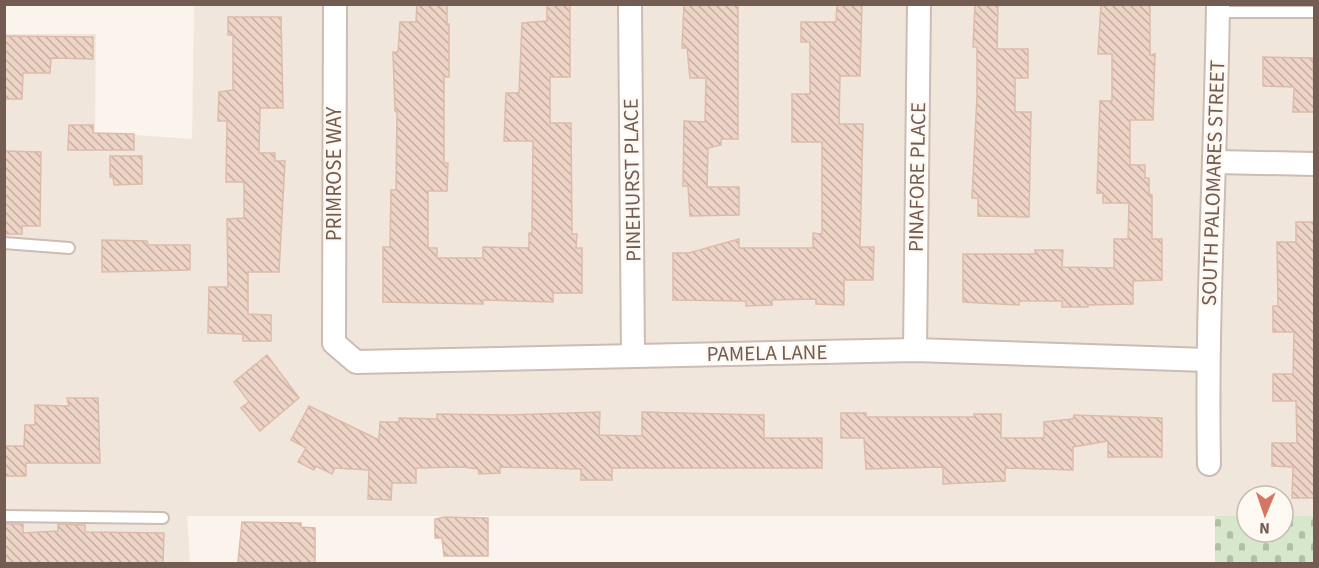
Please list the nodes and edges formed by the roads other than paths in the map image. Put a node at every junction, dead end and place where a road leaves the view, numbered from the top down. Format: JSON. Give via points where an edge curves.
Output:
{"nodes":[{"id":1,"x":335,"y":4,"type":"edge"},
{"id":2,"x":630,"y":4,"type":"edge"},
{"id":3,"x":919,"y":4,"type":"edge"},
{"id":4,"x":1218,"y":8,"type":"edge"},
{"id":5,"x":1314,"y":12,"type":"edge"},
{"id":6,"x":1216,"y":162,"type":"junction"},
{"id":7,"x":1314,"y":164,"type":"edge"},
{"id":8,"x":4,"y":243,"type":"edge"},
{"id":9,"x":69,"y":248,"type":"dead end"},
{"id":10,"x":334,"y":343,"type":"joint"},
{"id":11,"x":915,"y":350,"type":"junction"},
{"id":12,"x":633,"y":356,"type":"junction"},
{"id":13,"x":1207,"y":360,"type":"junction"},
{"id":14,"x":1209,"y":464,"type":"dead end"},
{"id":15,"x":4,"y":516,"type":"edge"},
{"id":16,"x":163,"y":518,"type":"dead end"}],
"edges":[{"from":1,"to":10,"type":"street","name":"PRIMROSE WAY"},
{"from":2,"to":12,"type":"street","name":"PINEHURST PLACE"},
{"from":3,"to":11,"type":"street","name":"PINAFORE PLACE"},
{"from":4,"to":5,"type":"lane"},
{"from":4,"to":6,"type":"street","name":"SOUTH PALOMARES STREET"},
{"from":6,"to":7,"type":"street"},
{"from":6,"to":13,"type":"street","name":"SOUTH PALOMARES STREET"},
{"from":8,"to":9,"type":"lane"},
{"from":10,"to":12,"type":"street","name":"PAMELA LANE","via":[[356,362]]},
{"from":11,"to":12,"type":"street","name":"PAMELA LANE"},
{"from":11,"to":13,"type":"street","name":"PAMELA LANE"},
{"from":13,"to":14,"type":"street","name":"SOUTH PALOMARES STREET"},
{"from":15,"to":16,"type":"lane"}]}
